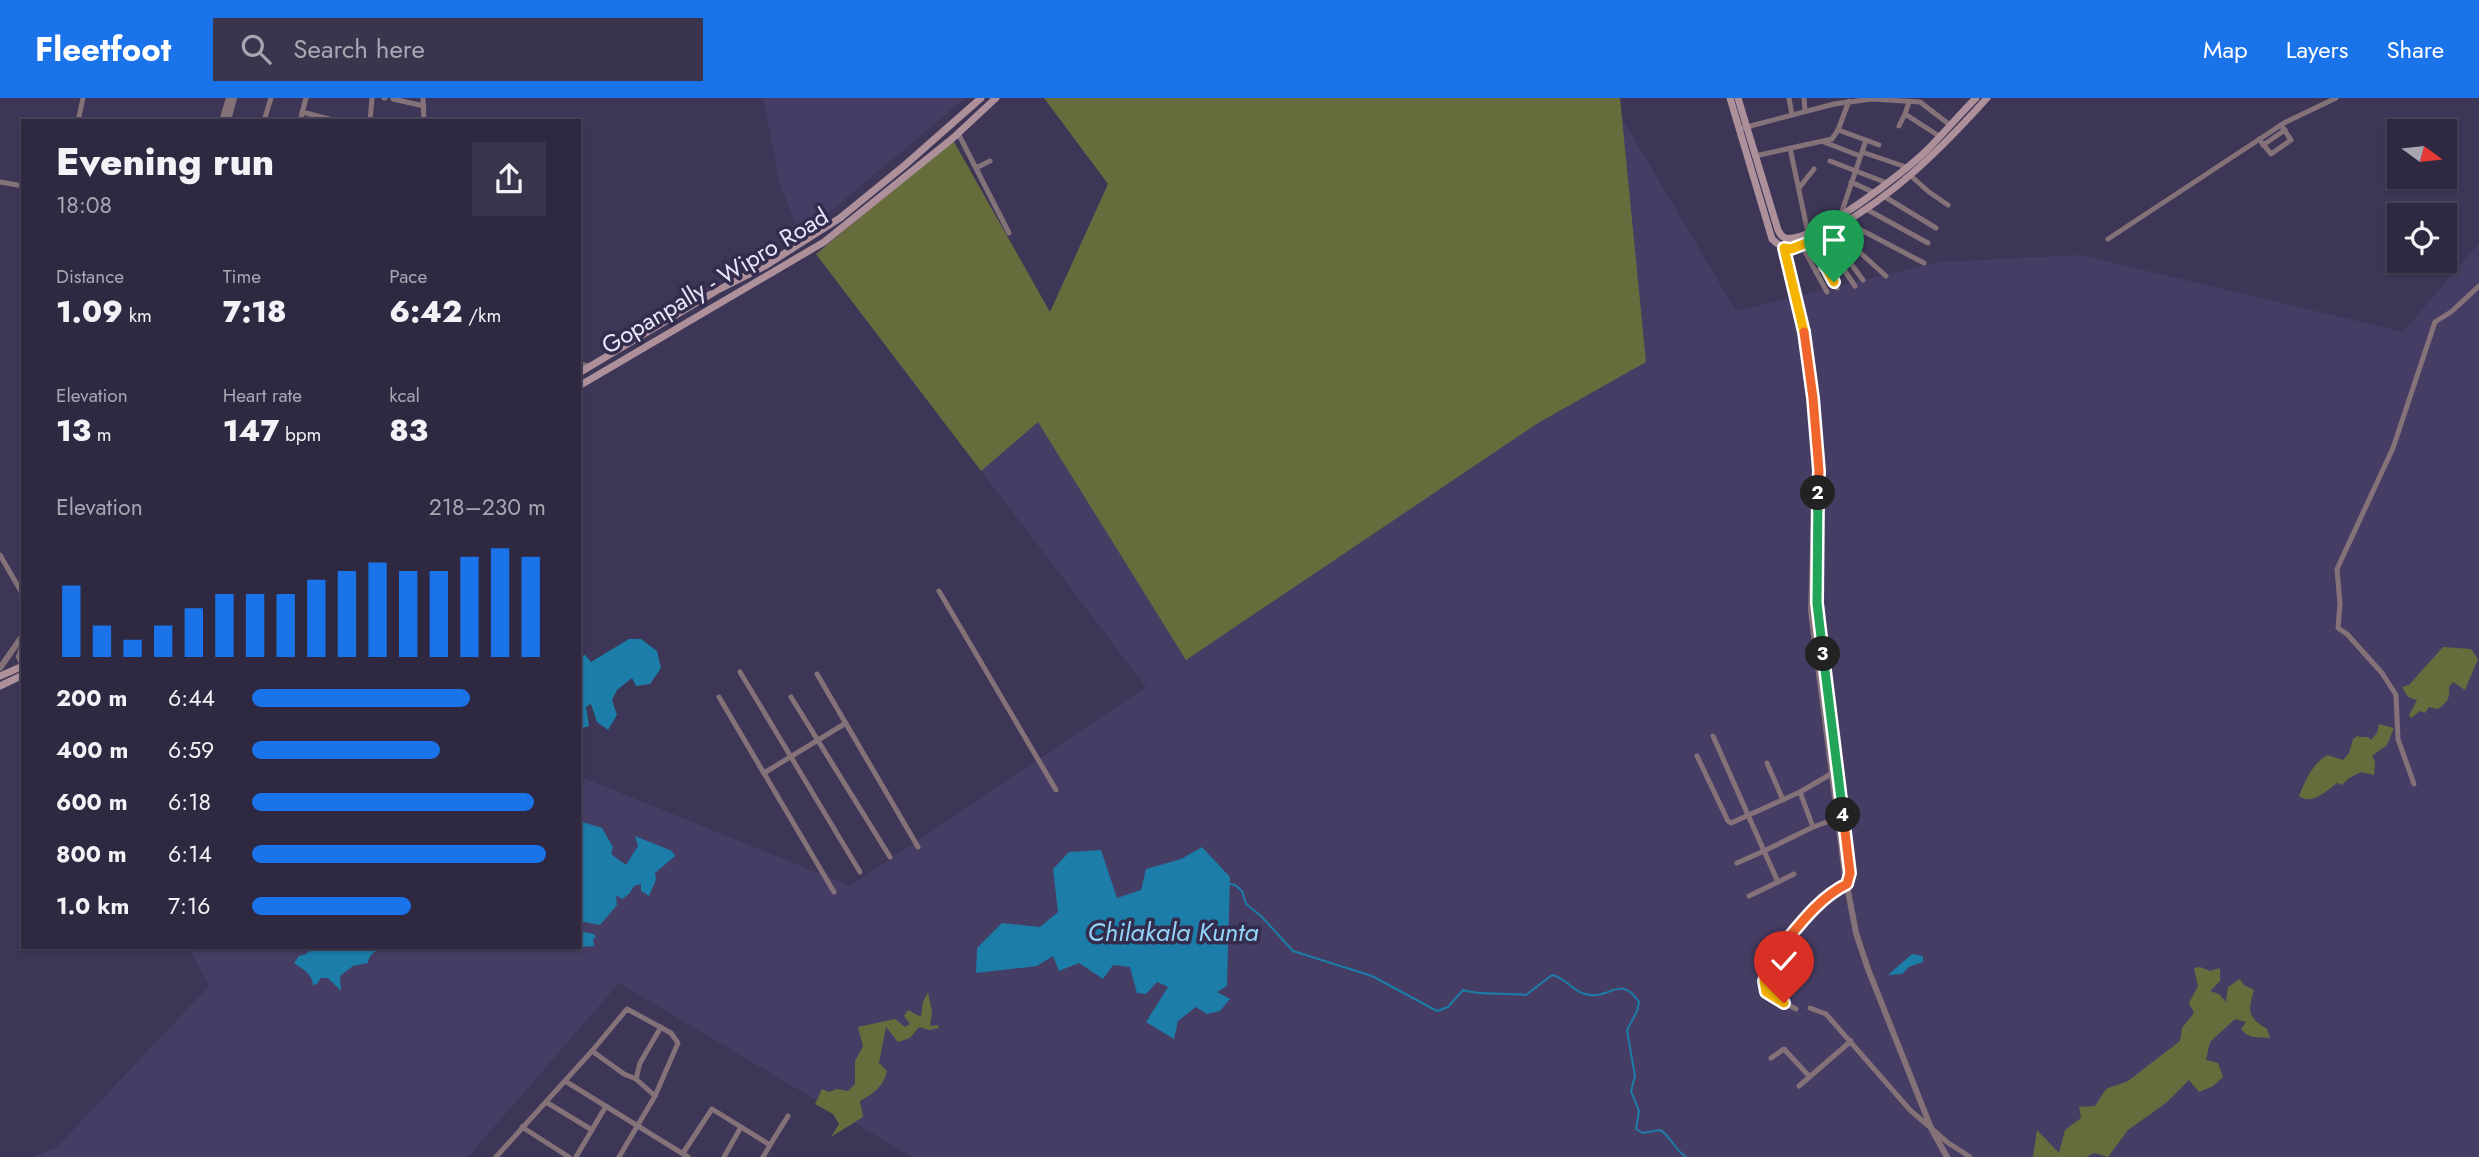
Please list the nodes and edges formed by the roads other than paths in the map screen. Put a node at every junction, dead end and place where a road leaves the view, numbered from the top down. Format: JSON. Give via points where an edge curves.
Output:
{"nodes":[{"id":1,"x":83,"y":98,"type":"edge"},
{"id":2,"x":229,"y":98,"type":"edge"},
{"id":3,"x":234,"y":98,"type":"edge"},
{"id":4,"x":271,"y":98,"type":"edge"},
{"id":5,"x":306,"y":98,"type":"edge"},
{"id":6,"x":372,"y":98,"type":"edge"},
{"id":7,"x":423,"y":98,"type":"edge"},
{"id":8,"x":981,"y":98,"type":"edge"},
{"id":9,"x":996,"y":98,"type":"edge"},
{"id":10,"x":1730,"y":98,"type":"edge"},
{"id":11,"x":1738,"y":98,"type":"edge"},
{"id":12,"x":1789,"y":98,"type":"edge"},
{"id":13,"x":1804,"y":98,"type":"edge"},
{"id":14,"x":1976,"y":98,"type":"edge"},
{"id":15,"x":1987,"y":98,"type":"edge"},
{"id":16,"x":2336,"y":98,"type":"edge"},
{"id":17,"x":393,"y":99,"type":"edge"},
{"id":18,"x":1877,"y":99,"type":"edge"},
{"id":19,"x":1921,"y":100,"type":"edge"},
{"id":20,"x":1849,"y":102,"type":"junction"},
{"id":21,"x":1909,"y":102,"type":"junction"},
{"id":22,"x":424,"y":106,"type":"junction"},
{"id":23,"x":1805,"y":111,"type":"junction"},
{"id":24,"x":302,"y":112,"type":"junction"},
{"id":25,"x":1792,"y":114,"type":"junction"},
{"id":26,"x":1905,"y":114,"type":"junction"},
{"id":27,"x":225,"y":118,"type":"edge"},
{"id":28,"x":78,"y":119,"type":"edge"},
{"id":29,"x":265,"y":119,"type":"edge"},
{"id":30,"x":300,"y":119,"type":"edge"},
{"id":31,"x":329,"y":119,"type":"edge"},
{"id":32,"x":370,"y":119,"type":"edge"},
{"id":33,"x":424,"y":119,"type":"edge"},
{"id":34,"x":1950,"y":125,"type":"junction"},
{"id":35,"x":1899,"y":126,"type":"dead end"},
{"id":36,"x":2283,"y":127,"type":"junction"},
{"id":37,"x":1743,"y":128,"type":"junction"},
{"id":38,"x":1838,"y":130,"type":"junction"},
{"id":39,"x":958,"y":133,"type":"junction"},
{"id":40,"x":1939,"y":136,"type":"junction"},
{"id":41,"x":1866,"y":140,"type":"junction"},
{"id":42,"x":1822,"y":141,"type":"junction"},
{"id":43,"x":2261,"y":142,"type":"junction"},
{"id":44,"x":1879,"y":145,"type":"dead end"},
{"id":45,"x":1790,"y":148,"type":"junction"},
{"id":46,"x":1889,"y":150,"type":"dead end"},
{"id":47,"x":1861,"y":154,"type":"junction"},
{"id":48,"x":1755,"y":156,"type":"junction"},
{"id":49,"x":1886,"y":159,"type":"junction"},
{"id":50,"x":990,"y":161,"type":"dead end"},
{"id":51,"x":1830,"y":161,"type":"dead end"},
{"id":52,"x":1906,"y":167,"type":"junction"},
{"id":53,"x":976,"y":168,"type":"junction"},
{"id":54,"x":1814,"y":169,"type":"dead end"},
{"id":55,"x":1855,"y":170,"type":"junction"},
{"id":56,"x":1912,"y":176,"type":"junction"},
{"id":57,"x":0,"y":182,"type":"edge"},
{"id":58,"x":1851,"y":182,"type":"junction"},
{"id":59,"x":1887,"y":183,"type":"junction"},
{"id":60,"x":21,"y":186,"type":"edge"},
{"id":61,"x":1799,"y":188,"type":"junction"},
{"id":62,"x":1875,"y":193,"type":"junction"},
{"id":63,"x":1885,"y":197,"type":"junction"},
{"id":64,"x":1948,"y":205,"type":"dead end"},
{"id":65,"x":1866,"y":209,"type":"junction"},
{"id":66,"x":1843,"y":220,"type":"junction"},
{"id":67,"x":830,"y":223,"type":"junction"},
{"id":68,"x":1936,"y":228,"type":"dead end"},
{"id":69,"x":1834,"y":229,"type":"junction"},
{"id":70,"x":835,"y":233,"type":"junction"},
{"id":71,"x":1009,"y":233,"type":"dead end"},
{"id":72,"x":1808,"y":233,"type":"junction"},
{"id":73,"x":2108,"y":239,"type":"dead end"},
{"id":74,"x":1812,"y":241,"type":"junction"},
{"id":75,"x":1928,"y":243,"type":"dead end"},
{"id":76,"x":1802,"y":246,"type":"junction"},
{"id":77,"x":1784,"y":248,"type":"junction"},
{"id":78,"x":1836,"y":258,"type":"junction"},
{"id":79,"x":1924,"y":263,"type":"dead end"},
{"id":80,"x":1826,"y":266,"type":"junction"},
{"id":81,"x":1816,"y":272,"type":"junction"},
{"id":82,"x":1886,"y":276,"type":"dead end"},
{"id":83,"x":1863,"y":280,"type":"dead end"},
{"id":84,"x":1855,"y":286,"type":"dead end"},
{"id":85,"x":2479,"y":286,"type":"edge"},
{"id":86,"x":1837,"y":288,"type":"dead end"},
{"id":87,"x":1827,"y":292,"type":"dead end"},
{"id":88,"x":581,"y":364,"type":"edge"},
{"id":89,"x":590,"y":367,"type":"junction"},
{"id":90,"x":581,"y":372,"type":"edge"},
{"id":91,"x":581,"y":385,"type":"edge"},
{"id":92,"x":1816,"y":451,"type":"junction"},
{"id":93,"x":0,"y":555,"type":"edge"},
{"id":94,"x":939,"y":591,"type":"dead end"},
{"id":95,"x":21,"y":592,"type":"edge"},
{"id":96,"x":21,"y":638,"type":"edge"},
{"id":97,"x":21,"y":667,"type":"edge"},
{"id":98,"x":0,"y":668,"type":"edge"},
{"id":99,"x":740,"y":672,"type":"dead end"},
{"id":100,"x":817,"y":674,"type":"dead end"},
{"id":101,"x":0,"y":676,"type":"edge"},
{"id":102,"x":21,"y":676,"type":"edge"},
{"id":103,"x":0,"y":686,"type":"edge"},
{"id":104,"x":719,"y":697,"type":"dead end"},
{"id":105,"x":791,"y":697,"type":"dead end"},
{"id":106,"x":846,"y":723,"type":"junction"},
{"id":107,"x":1713,"y":736,"type":"dead end"},
{"id":108,"x":818,"y":741,"type":"junction"},
{"id":109,"x":1697,"y":756,"type":"dead end"},
{"id":110,"x":791,"y":757,"type":"junction"},
{"id":111,"x":1767,"y":764,"type":"dead end"},
{"id":112,"x":764,"y":773,"type":"junction"},
{"id":113,"x":1831,"y":774,"type":"junction"},
{"id":114,"x":2414,"y":784,"type":"dead end"},
{"id":115,"x":1056,"y":790,"type":"dead end"},
{"id":116,"x":1800,"y":792,"type":"junction"},
{"id":117,"x":1783,"y":800,"type":"junction"},
{"id":118,"x":1748,"y":817,"type":"junction"},
{"id":119,"x":1840,"y":818,"type":"junction"},
{"id":120,"x":1814,"y":827,"type":"junction"},
{"id":121,"x":918,"y":847,"type":"dead end"},
{"id":122,"x":1764,"y":851,"type":"junction"},
{"id":123,"x":890,"y":857,"type":"dead end"},
{"id":124,"x":1737,"y":863,"type":"dead end"},
{"id":125,"x":860,"y":872,"type":"dead end"},
{"id":126,"x":1794,"y":874,"type":"dead end"},
{"id":127,"x":1778,"y":883,"type":"junction"},
{"id":128,"x":1847,"y":884,"type":"junction"},
{"id":129,"x":834,"y":892,"type":"dead end"},
{"id":130,"x":1749,"y":896,"type":"dead end"},
{"id":131,"x":1810,"y":1008,"type":"dead end"},
{"id":132,"x":1796,"y":1009,"type":"dead end"},
{"id":133,"x":661,"y":1027,"type":"junction"},
{"id":134,"x":1851,"y":1041,"type":"junction"},
{"id":135,"x":592,"y":1051,"type":"junction"},
{"id":136,"x":1771,"y":1058,"type":"dead end"},
{"id":137,"x":1809,"y":1076,"type":"junction"},
{"id":138,"x":636,"y":1079,"type":"junction"},
{"id":139,"x":565,"y":1081,"type":"junction"},
{"id":140,"x":1799,"y":1086,"type":"dead end"},
{"id":141,"x":655,"y":1096,"type":"junction"},
{"id":142,"x":546,"y":1102,"type":"junction"},
{"id":143,"x":606,"y":1106,"type":"junction"},
{"id":144,"x":788,"y":1116,"type":"dead end"},
{"id":145,"x":637,"y":1125,"type":"junction"},
{"id":146,"x":522,"y":1127,"type":"junction"},
{"id":147,"x":741,"y":1127,"type":"junction"},
{"id":148,"x":1931,"y":1128,"type":"junction"},
{"id":149,"x":592,"y":1130,"type":"junction"},
{"id":150,"x":770,"y":1145,"type":"junction"},
{"id":151,"x":686,"y":1155,"type":"edge"},
{"id":152,"x":499,"y":1156,"type":"edge"},
{"id":153,"x":620,"y":1156,"type":"edge"},
{"id":154,"x":569,"y":1157,"type":"edge"},
{"id":155,"x":576,"y":1157,"type":"edge"},
{"id":156,"x":724,"y":1157,"type":"edge"},
{"id":157,"x":763,"y":1157,"type":"edge"},
{"id":158,"x":1947,"y":1157,"type":"edge"},
{"id":159,"x":1970,"y":1157,"type":"edge"}],
"edges":[{"from":1,"to":28,"type":"street"},
{"from":2,"to":27,"type":"street"},
{"from":3,"to":27,"type":"street"},
{"from":4,"to":29,"type":"street"},
{"from":5,"to":24,"type":"street"},
{"from":6,"to":32,"type":"street"},
{"from":7,"to":22,"type":"street"},
{"from":8,"to":67,"type":"main road","name":"Gopanpally - Wipro Road"},
{"from":9,"to":39,"type":"main road","name":"Gopanpally - Wipro Road"},
{"from":10,"to":37,"type":"main road"},
{"from":11,"to":37,"type":"main road"},
{"from":12,"to":25,"type":"street"},
{"from":13,"to":23,"type":"street"},
{"from":14,"to":34,"type":"main road"},
{"from":15,"to":56,"type":"main road"},
{"from":16,"to":36,"type":"street"},
{"from":17,"to":22,"type":"street"},
{"from":18,"to":20,"type":"street"},
{"from":18,"to":21,"type":"street"},
{"from":19,"to":21,"type":"street"},
{"from":19,"to":34,"type":"street"},
{"from":20,"to":23,"type":"street"},
{"from":20,"to":38,"type":"street"},
{"from":21,"to":26,"type":"street"},
{"from":22,"to":33,"type":"street"},
{"from":23,"to":25,"type":"street"},
{"from":24,"to":30,"type":"street"},
{"from":24,"to":31,"type":"street"},
{"from":25,"to":37,"type":"street"},
{"from":26,"to":35,"type":"street"},
{"from":26,"to":40,"type":"street"},
{"from":34,"to":40,"type":"main road"},
{"from":36,"to":43,"type":"street"},
{"from":36,"to":43,"type":"street","via":[[2290,141],[2270,154]]},
{"from":37,"to":48,"type":"main road"},
{"from":37,"to":77,"type":"main road","via":[[1772,239]]},
{"from":38,"to":41,"type":"street"},
{"from":38,"to":42,"type":"street","via":[[1832,139]]},
{"from":39,"to":53,"type":"street"},
{"from":39,"to":70,"type":"main road","name":"Gopanpally - Wipro Road"},
{"from":40,"to":52,"type":"main road"},
{"from":41,"to":44,"type":"street"},
{"from":41,"to":47,"type":"street"},
{"from":42,"to":45,"type":"street"},
{"from":42,"to":47,"type":"street"},
{"from":43,"to":73,"type":"street"},
{"from":45,"to":48,"type":"street"},
{"from":45,"to":61,"type":"street"},
{"from":46,"to":49,"type":"street"},
{"from":47,"to":49,"type":"street"},
{"from":47,"to":55,"type":"street"},
{"from":48,"to":72,"type":"main road","via":[[1778,230],[1784,237]]},
{"from":49,"to":52,"type":"street"},
{"from":50,"to":53,"type":"street"},
{"from":51,"to":55,"type":"street"},
{"from":52,"to":59,"type":"main road"},
{"from":53,"to":71,"type":"street"},
{"from":54,"to":61,"type":"street"},
{"from":55,"to":58,"type":"street"},
{"from":55,"to":59,"type":"street"},
{"from":56,"to":63,"type":"main road"},
{"from":56,"to":64,"type":"street"},
{"from":57,"to":60,"type":"street"},
{"from":58,"to":62,"type":"street"},
{"from":58,"to":66,"type":"street"},
{"from":59,"to":62,"type":"main road"},
{"from":61,"to":72,"type":"street"},
{"from":62,"to":66,"type":"main road"},
{"from":63,"to":65,"type":"main road"},
{"from":63,"to":68,"type":"street"},
{"from":65,"to":66,"type":"main road"},
{"from":65,"to":75,"type":"street"},
{"from":66,"to":69,"type":"main road"},
{"from":66,"to":72,"type":"main road"},
{"from":66,"to":79,"type":"street"},
{"from":67,"to":70,"type":"main road"},
{"from":67,"to":89,"type":"main road","name":"Gopanpally - Wipro Road"},
{"from":69,"to":74,"type":"main road"},
{"from":69,"to":82,"type":"street"},
{"from":70,"to":91,"type":"main road","name":"Gopanpally - Wipro Road","via":[[772,275]]},
{"from":74,"to":76,"type":"main road"},
{"from":74,"to":80,"type":"street"},
{"from":76,"to":77,"type":"main road"},
{"from":76,"to":81,"type":"street"},
{"from":77,"to":92,"type":"street","via":[[1809,359]]},
{"from":78,"to":80,"type":"street"},
{"from":78,"to":83,"type":"street","via":[[1843,253]]},
{"from":78,"to":84,"type":"street"},
{"from":80,"to":81,"type":"street"},
{"from":80,"to":86,"type":"street"},
{"from":81,"to":87,"type":"street"},
{"from":85,"to":114,"type":"street","via":[[2435,322],[2393,448],[2337,569],[2338,628],[2382,673],[2396,695],[2398,739]]},
{"from":88,"to":89,"type":"street"},
{"from":89,"to":90,"type":"main road","name":"Gopanpally - Wipro Road"},
{"from":92,"to":113,"type":"street","via":[[1811,611]]},
{"from":92,"to":119,"type":"street","via":[[1817,603]]},
{"from":93,"to":95,"type":"street"},
{"from":94,"to":115,"type":"street"},
{"from":96,"to":98,"type":"street"},
{"from":97,"to":101,"type":"main road"},
{"from":99,"to":110,"type":"street"},
{"from":100,"to":106,"type":"street"},
{"from":102,"to":103,"type":"main road"},
{"from":104,"to":112,"type":"street"},
{"from":105,"to":108,"type":"street"},
{"from":106,"to":108,"type":"street"},
{"from":106,"to":121,"type":"street"},
{"from":107,"to":118,"type":"street"},
{"from":108,"to":110,"type":"street"},
{"from":108,"to":123,"type":"street"},
{"from":109,"to":118,"type":"street","via":[[1728,821]]},
{"from":110,"to":112,"type":"street"},
{"from":110,"to":125,"type":"street"},
{"from":111,"to":117,"type":"street"},
{"from":112,"to":129,"type":"street"},
{"from":113,"to":116,"type":"street"},
{"from":113,"to":119,"type":"street"},
{"from":116,"to":117,"type":"street"},
{"from":116,"to":120,"type":"street"},
{"from":117,"to":118,"type":"street"},
{"from":118,"to":122,"type":"street"},
{"from":119,"to":120,"type":"street"},
{"from":119,"to":128,"type":"street"},
{"from":120,"to":122,"type":"street"},
{"from":122,"to":124,"type":"street"},
{"from":122,"to":127,"type":"street"},
{"from":126,"to":127,"type":"street"},
{"from":127,"to":130,"type":"street"},
{"from":128,"to":132,"type":"street","via":[[1808,915],[1768,971],[1766,992]]},
{"from":128,"to":148,"type":"street","via":[[1864,957]]},
{"from":131,"to":134,"type":"street","via":[[1826,1014]]},
{"from":133,"to":135,"type":"street","via":[[627,1009]]},
{"from":133,"to":138,"type":"street"},
{"from":133,"to":141,"type":"street","via":[[678,1043]]},
{"from":134,"to":137,"type":"street"},
{"from":134,"to":148,"type":"street"},
{"from":135,"to":138,"type":"street"},
{"from":135,"to":139,"type":"street"},
{"from":136,"to":137,"type":"street","via":[[1784,1049]]},
{"from":137,"to":140,"type":"street"},
{"from":138,"to":141,"type":"street"},
{"from":139,"to":142,"type":"street"},
{"from":139,"to":143,"type":"street"},
{"from":141,"to":145,"type":"street"},
{"from":142,"to":146,"type":"street"},
{"from":142,"to":149,"type":"street"},
{"from":143,"to":145,"type":"street"},
{"from":143,"to":149,"type":"street"},
{"from":144,"to":150,"type":"street"},
{"from":145,"to":151,"type":"street"},
{"from":145,"to":153,"type":"street"},
{"from":146,"to":152,"type":"street"},
{"from":146,"to":154,"type":"street"},
{"from":147,"to":150,"type":"street"},
{"from":147,"to":151,"type":"street","via":[[715,1110],[709,1111]]},
{"from":147,"to":156,"type":"street"},
{"from":148,"to":158,"type":"street"},
{"from":148,"to":159,"type":"street"},
{"from":149,"to":155,"type":"street"},
{"from":150,"to":157,"type":"street"}]}
